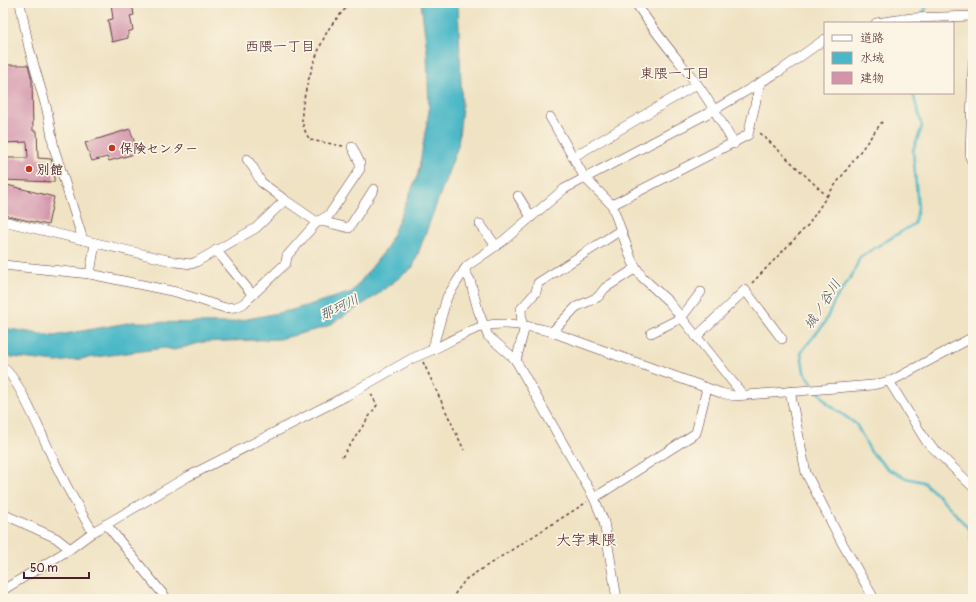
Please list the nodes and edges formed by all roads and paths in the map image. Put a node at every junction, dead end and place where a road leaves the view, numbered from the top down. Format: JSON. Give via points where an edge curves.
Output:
{"nodes":[{"id":1,"x":349,"y":3,"type":"edge"},
{"id":2,"x":636,"y":3,"type":"edge"},
{"id":3,"x":22,"y":4,"type":"edge"},
{"id":4,"x":973,"y":16,"type":"edge"},
{"id":5,"x":883,"y":22,"type":"edge"},
{"id":6,"x":824,"y":40,"type":"edge"},
{"id":7,"x":973,"y":62,"type":"edge"},
{"id":8,"x":760,"y":83,"type":"junction"},
{"id":9,"x":697,"y":84,"type":"junction"},
{"id":10,"x":714,"y":110,"type":"junction"},
{"id":11,"x":550,"y":117,"type":"dead end"},
{"id":12,"x":882,"y":122,"type":"dead end"},
{"id":13,"x":752,"y":126,"type":"junction"},
{"id":14,"x":734,"y":144,"type":"junction"},
{"id":15,"x":352,"y":147,"type":"joint"},
{"id":16,"x":573,"y":157,"type":"junction"},
{"id":17,"x":247,"y":159,"type":"dead end"},
{"id":18,"x":973,"y":163,"type":"edge"},
{"id":19,"x":585,"y":178,"type":"junction"},
{"id":20,"x":374,"y":189,"type":"dead end"},
{"id":21,"x":518,"y":196,"type":"dead end"},
{"id":22,"x":827,"y":196,"type":"junction"},
{"id":23,"x":285,"y":200,"type":"junction"},
{"id":24,"x":612,"y":205,"type":"junction"},
{"id":25,"x":531,"y":217,"type":"junction"},
{"id":26,"x":3,"y":222,"type":"edge"},
{"id":27,"x":317,"y":222,"type":"junction"},
{"id":28,"x":480,"y":224,"type":"dead end"},
{"id":29,"x":621,"y":230,"type":"junction"},
{"id":30,"x":83,"y":240,"type":"junction"},
{"id":31,"x":95,"y":243,"type":"junction"},
{"id":32,"x":496,"y":246,"type":"junction"},
{"id":33,"x":216,"y":250,"type":"junction"},
{"id":34,"x":3,"y":265,"type":"edge"},
{"id":35,"x":636,"y":268,"type":"junction"},
{"id":36,"x":464,"y":270,"type":"junction"},
{"id":37,"x":90,"y":274,"type":"junction"},
{"id":38,"x":745,"y":290,"type":"junction"},
{"id":39,"x":701,"y":292,"type":"dead end"},
{"id":40,"x":252,"y":294,"type":"junction"},
{"id":41,"x":681,"y":318,"type":"junction"},
{"id":42,"x":524,"y":325,"type":"junction"},
{"id":43,"x":484,"y":326,"type":"junction"},
{"id":44,"x":552,"y":332,"type":"junction"},
{"id":45,"x":651,"y":332,"type":"dead end"},
{"id":46,"x":696,"y":337,"type":"junction"},
{"id":47,"x":973,"y":337,"type":"edge"},
{"id":48,"x":782,"y":339,"type":"dead end"},
{"id":49,"x":432,"y":350,"type":"junction"},
{"id":50,"x":420,"y":355,"type":"junction"},
{"id":51,"x":516,"y":361,"type":"junction"},
{"id":52,"x":3,"y":368,"type":"edge"},
{"id":53,"x":889,"y":381,"type":"junction"},
{"id":54,"x":366,"y":385,"type":"junction"},
{"id":55,"x":708,"y":388,"type":"junction"},
{"id":56,"x":790,"y":391,"type":"junction"},
{"id":57,"x":743,"y":395,"type":"junction"},
{"id":58,"x":464,"y":450,"type":"dead end"},
{"id":59,"x":342,"y":457,"type":"dead end"},
{"id":60,"x":973,"y":487,"type":"edge"},
{"id":61,"x":594,"y":498,"type":"junction"},
{"id":62,"x":3,"y":514,"type":"edge"},
{"id":63,"x":106,"y":524,"type":"junction"},
{"id":64,"x":92,"y":532,"type":"junction"},
{"id":65,"x":70,"y":549,"type":"junction"},
{"id":66,"x":3,"y":590,"type":"edge"},
{"id":67,"x":167,"y":599,"type":"edge"},
{"id":68,"x":451,"y":599,"type":"edge"},
{"id":69,"x":618,"y":599,"type":"edge"},
{"id":70,"x":865,"y":599,"type":"edge"}],
"edges":[{"from":1,"to":15,"type":"path","via":[[325,37],[307,85],[302,122],[310,140]]},
{"from":2,"to":9,"type":"street"},
{"from":3,"to":30,"type":"street","via":[[29,48],[47,110],[54,148]]},
{"from":4,"to":5,"type":"street","via":[[912,18]]},
{"from":6,"to":8,"type":"street"},
{"from":7,"to":18,"type":"street","via":[[970,156]]},
{"from":8,"to":10,"type":"street"},
{"from":8,"to":13,"type":"street"},
{"from":9,"to":10,"type":"street"},
{"from":9,"to":16,"type":"street"},
{"from":10,"to":14,"type":"street"},
{"from":10,"to":19,"type":"street"},
{"from":11,"to":16,"type":"street"},
{"from":12,"to":22,"type":"path"},
{"from":13,"to":14,"type":"street","via":[[748,135]]},
{"from":13,"to":22,"type":"path"},
{"from":14,"to":24,"type":"street"},
{"from":15,"to":27,"type":"street","via":[[360,163],[360,169],[329,215]]},
{"from":16,"to":19,"type":"street"},
{"from":17,"to":23,"type":"street","via":[[261,182]]},
{"from":19,"to":24,"type":"street"},
{"from":19,"to":25,"type":"street","via":[[564,189]]},
{"from":20,"to":27,"type":"street","via":[[349,228]]},
{"from":21,"to":25,"type":"street"},
{"from":22,"to":38,"type":"path","via":[[808,225]]},
{"from":23,"to":27,"type":"street"},
{"from":23,"to":33,"type":"street","via":[[256,228]]},
{"from":24,"to":29,"type":"street"},
{"from":25,"to":32,"type":"street"},
{"from":26,"to":30,"type":"street"},
{"from":27,"to":40,"type":"street","via":[[287,256],[286,263]]},
{"from":28,"to":32,"type":"street"},
{"from":29,"to":35,"type":"street"},
{"from":29,"to":42,"type":"street","via":[[538,283],[536,292],[521,309]]},
{"from":30,"to":31,"type":"street"},
{"from":31,"to":33,"type":"street","via":[[191,264]]},
{"from":31,"to":37,"type":"street"},
{"from":32,"to":36,"type":"street"},
{"from":33,"to":40,"type":"street"},
{"from":34,"to":37,"type":"street"},
{"from":35,"to":41,"type":"street"},
{"from":35,"to":44,"type":"street","via":[[604,288],[598,297],[576,308]]},
{"from":36,"to":43,"type":"street","via":[[470,280]]},
{"from":36,"to":49,"type":"street","via":[[447,297]]},
{"from":37,"to":40,"type":"street","via":[[176,292],[225,308],[243,304]]},
{"from":38,"to":46,"type":"street"},
{"from":38,"to":48,"type":"street"},
{"from":39,"to":41,"type":"street"},
{"from":41,"to":45,"type":"street"},
{"from":41,"to":46,"type":"street"},
{"from":42,"to":43,"type":"street"},
{"from":42,"to":44,"type":"street"},
{"from":42,"to":51,"type":"street"},
{"from":43,"to":49,"type":"street"},
{"from":43,"to":51,"type":"street","via":[[488,336]]},
{"from":44,"to":55,"type":"street"},
{"from":46,"to":57,"type":"street"},
{"from":47,"to":53,"type":"street"},
{"from":49,"to":50,"type":"street"},
{"from":50,"to":54,"type":"street"},
{"from":50,"to":58,"type":"path"},
{"from":51,"to":61,"type":"street"},
{"from":52,"to":64,"type":"street","via":[[7,370],[18,389]]},
{"from":53,"to":56,"type":"street","via":[[874,385]]},
{"from":53,"to":60,"type":"street","via":[[926,441]]},
{"from":54,"to":59,"type":"path","via":[[378,405]]},
{"from":54,"to":63,"type":"street","via":[[186,477]]},
{"from":55,"to":57,"type":"street","via":[[721,393]]},
{"from":55,"to":61,"type":"street","via":[[696,433]]},
{"from":56,"to":57,"type":"street"},
{"from":56,"to":70,"type":"street","via":[[806,473],[873,597]]},
{"from":61,"to":68,"type":"path","via":[[466,579]]},
{"from":61,"to":69,"type":"street","via":[[604,522]]},
{"from":62,"to":65,"type":"street","via":[[56,538]]},
{"from":63,"to":64,"type":"street"},
{"from":63,"to":67,"type":"street"},
{"from":64,"to":65,"type":"street"},
{"from":65,"to":66,"type":"street"}]}
